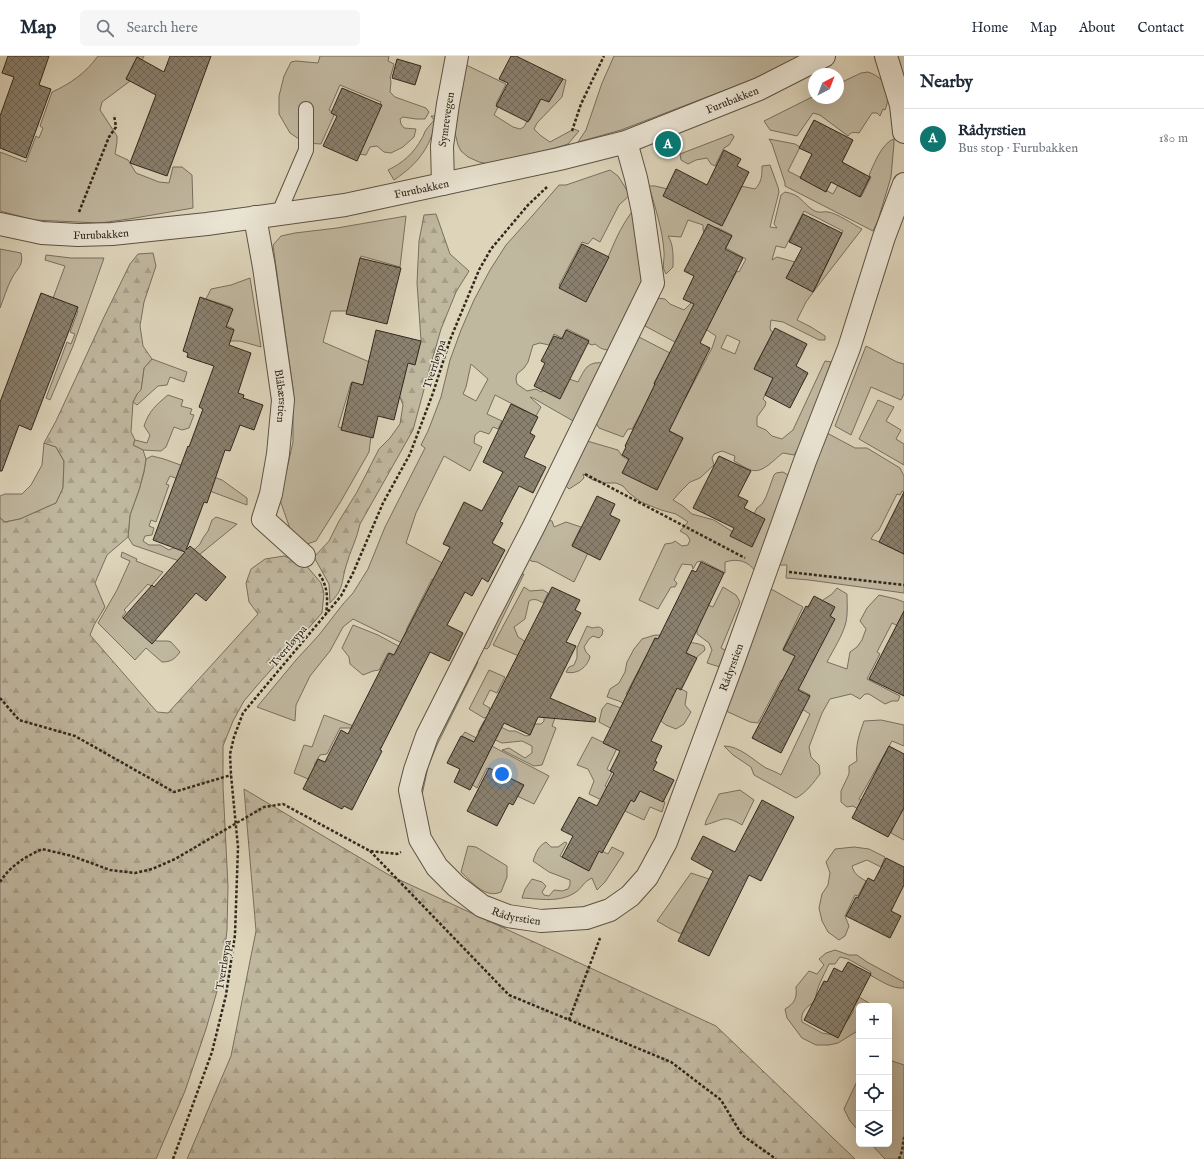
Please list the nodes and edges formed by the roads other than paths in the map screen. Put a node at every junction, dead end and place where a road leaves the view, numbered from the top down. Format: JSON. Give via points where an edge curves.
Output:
{"nodes":[{"id":1,"x":457,"y":56,"type":"edge"},
{"id":2,"x":824,"y":56,"type":"edge"},
{"id":3,"x":886,"y":56,"type":"edge"},
{"id":4,"x":306,"y":109,"type":"dead end"},
{"id":5,"x":904,"y":132,"type":"edge"},
{"id":6,"x":626,"y":142,"type":"junction"},
{"id":7,"x":443,"y":184,"type":"junction"},
{"id":8,"x":904,"y":184,"type":"edge"},
{"id":9,"x":278,"y":214,"type":"junction"},
{"id":10,"x":254,"y":217,"type":"junction"},
{"id":11,"x":0,"y":224,"type":"edge"},
{"id":12,"x":304,"y":556,"type":"road end"}],
"edges":[{"from":1,"to":7,"type":"street","name":"Symrevegen","via":[[442,146]]},
{"from":2,"to":6,"type":"street","name":"Furubakken","via":[[759,89]]},
{"from":3,"to":5,"type":"street","via":[[901,106]]},
{"from":4,"to":9,"type":"lane","via":[[306,150]]},
{"from":6,"to":7,"type":"street","name":"Furubakken"},
{"from":6,"to":8,"type":"street","name":"Rådyrstien","via":[[644,212],[653,283],[428,736],[410,790],[420,839],[437,867],[456,886],[482,906],[508,916],[541,921],[586,918],[610,910],[630,896],[647,877],[666,842],[849,348],[884,237]]},
{"from":7,"to":9,"type":"street","name":"Furubakken","via":[[344,206]]},
{"from":9,"to":10,"type":"street","name":"Furubakken"},
{"from":10,"to":11,"type":"street","name":"Furubakken","via":[[112,234],[78,235],[42,233]]},
{"from":10,"to":12,"type":"street","name":"Blåbærstien","via":[[264,267],[283,400],[278,454],[271,494],[263,519]]}]}
